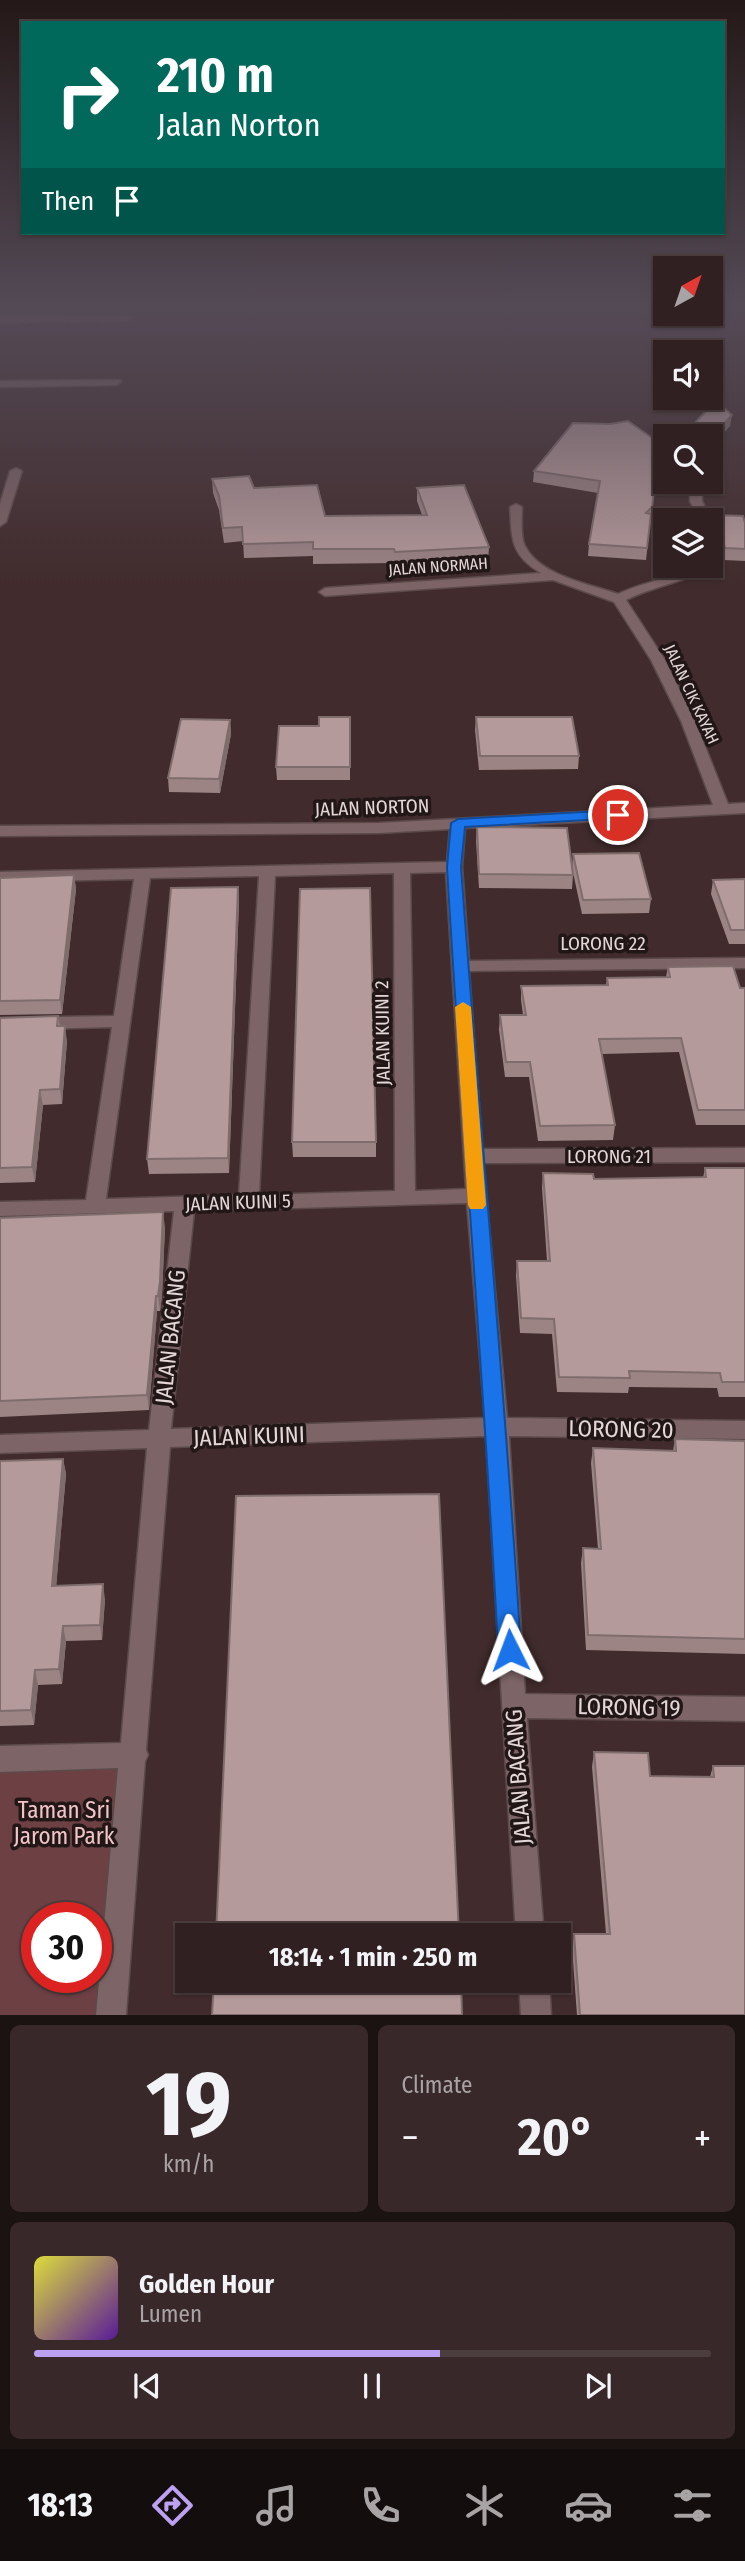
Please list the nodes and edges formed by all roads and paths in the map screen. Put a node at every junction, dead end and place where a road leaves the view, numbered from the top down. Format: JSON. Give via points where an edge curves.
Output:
{"nodes":[{"id":1,"x":16,"y":471,"type":"dead end"},
{"id":2,"x":516,"y":507,"type":"dead end"},
{"id":3,"x":0,"y":522,"type":"edge"},
{"id":4,"x":554,"y":576,"type":"junction"},
{"id":5,"x":678,"y":578,"type":"edge"},
{"id":6,"x":325,"y":592,"type":"dead end"},
{"id":7,"x":619,"y":600,"type":"junction"},
{"id":8,"x":745,"y":808,"type":"edge"},
{"id":9,"x":722,"y":809,"type":"junction"},
{"id":10,"x":458,"y":823,"type":"junction"},
{"id":11,"x":0,"y":831,"type":"edge"},
{"id":12,"x":454,"y":867,"type":"junction"},
{"id":13,"x":402,"y":868,"type":"junction"},
{"id":14,"x":267,"y":871,"type":"junction"},
{"id":15,"x":143,"y":874,"type":"junction"},
{"id":16,"x":0,"y":877,"type":"edge"},
{"id":17,"x":745,"y":963,"type":"edge"},
{"id":18,"x":460,"y":966,"type":"junction"},
{"id":19,"x":122,"y":1021,"type":"junction"},
{"id":20,"x":0,"y":1024,"type":"edge"},
{"id":21,"x":745,"y":1155,"type":"edge"},
{"id":22,"x":473,"y":1156,"type":"junction"},
{"id":23,"x":476,"y":1196,"type":"junction"},
{"id":24,"x":405,"y":1198,"type":"junction"},
{"id":25,"x":249,"y":1201,"type":"junction"},
{"id":26,"x":185,"y":1204,"type":"junction"},
{"id":27,"x":95,"y":1206,"type":"junction"},
{"id":28,"x":0,"y":1209,"type":"edge"},
{"id":29,"x":497,"y":1427,"type":"junction"},
{"id":30,"x":745,"y":1430,"type":"edge"},
{"id":31,"x":159,"y":1439,"type":"junction"},
{"id":32,"x":0,"y":1444,"type":"edge"},
{"id":33,"x":513,"y":1706,"type":"junction"},
{"id":34,"x":745,"y":1709,"type":"edge"},
{"id":35,"x":135,"y":1755,"type":"junction"},
{"id":36,"x":0,"y":1759,"type":"edge"},
{"id":37,"x":529,"y":1923,"type":"edge"},
{"id":38,"x":535,"y":1993,"type":"edge"},
{"id":39,"x":111,"y":2015,"type":"edge"},
{"id":40,"x":536,"y":2015,"type":"edge"}],
"edges":[{"from":1,"to":3,"type":"street"},
{"from":2,"to":4,"type":"street","via":[[518,545],[533,563]]},
{"from":4,"to":6,"type":"street","name":"JALAN NORMAH"},
{"from":4,"to":7,"type":"street"},
{"from":5,"to":7,"type":"street","via":[[642,587]]},
{"from":7,"to":9,"type":"street","name":"JALAN CIK KAYAH","via":[[658,660]]},
{"from":8,"to":9,"type":"street","name":"JALAN NORTON"},
{"from":9,"to":10,"type":"street","name":"JALAN NORTON"},
{"from":10,"to":11,"type":"street","name":"JALAN NORTON","via":[[379,828]]},
{"from":10,"to":12,"type":"street","name":"JALAN BACANG"},
{"from":12,"to":13,"type":"street"},
{"from":12,"to":18,"type":"street","name":"JALAN BACANG"},
{"from":13,"to":14,"type":"street"},
{"from":13,"to":24,"type":"street","name":"JALAN KUINI 2"},
{"from":14,"to":15,"type":"street"},
{"from":14,"to":25,"type":"street"},
{"from":15,"to":16,"type":"street"},
{"from":15,"to":19,"type":"street"},
{"from":17,"to":18,"type":"street","name":"LORONG 22"},
{"from":18,"to":22,"type":"street","name":"JALAN BACANG"},
{"from":19,"to":20,"type":"street"},
{"from":19,"to":27,"type":"street"},
{"from":21,"to":22,"type":"street","name":"LORONG 21"},
{"from":22,"to":23,"type":"street","name":"JALAN BACANG"},
{"from":23,"to":24,"type":"street","name":"JALAN KUINI 5"},
{"from":23,"to":29,"type":"street","name":"JALAN BACANG"},
{"from":24,"to":25,"type":"street","name":"JALAN KUINI 5"},
{"from":25,"to":26,"type":"street","name":"JALAN KUINI 5"},
{"from":26,"to":27,"type":"street","name":"JALAN KUINI 5"},
{"from":26,"to":31,"type":"street","name":"JALAN BACANG"},
{"from":27,"to":28,"type":"street","name":"JALAN KUINI 5"},
{"from":29,"to":30,"type":"street","name":"LORONG 20"},
{"from":29,"to":31,"type":"street","name":"JALAN KUINI"},
{"from":29,"to":33,"type":"street","name":"JALAN BACANG"},
{"from":31,"to":32,"type":"street","name":"JALAN KUINI"},
{"from":31,"to":35,"type":"street","name":"JALAN BACANG"},
{"from":33,"to":34,"type":"street","name":"LORONG 19"},
{"from":33,"to":37,"type":"street","name":"JALAN BACANG"},
{"from":35,"to":36,"type":"street"},
{"from":35,"to":39,"type":"street","name":"JALAN BACANG"},
{"from":38,"to":40,"type":"street"}]}
